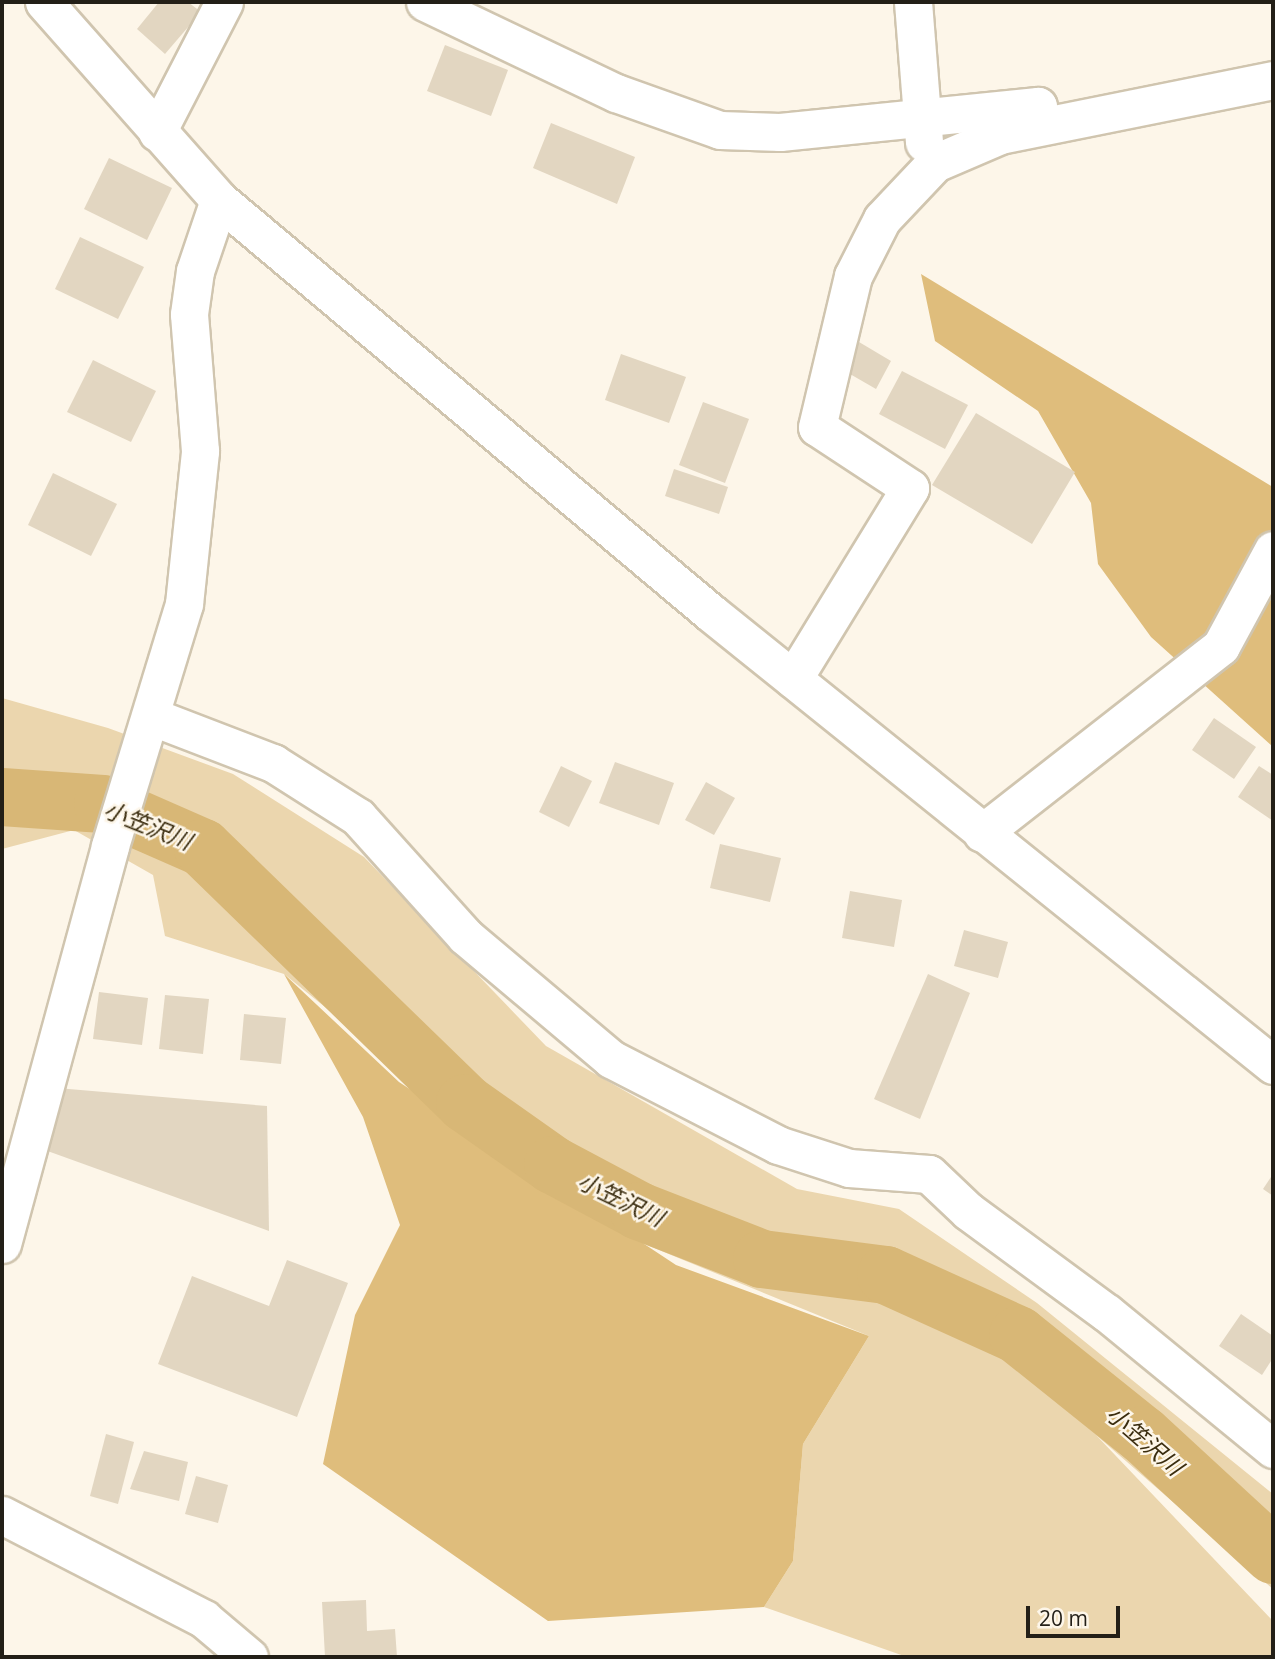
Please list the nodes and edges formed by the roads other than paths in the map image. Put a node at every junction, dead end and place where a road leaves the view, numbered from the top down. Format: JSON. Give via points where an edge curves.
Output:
{"nodes":[{"id":1,"x":44,"y":2,"type":"edge"},
{"id":2,"x":224,"y":2,"type":"edge"},
{"id":3,"x":425,"y":2,"type":"edge"},
{"id":4,"x":913,"y":2,"type":"edge"},
{"id":5,"x":1273,"y":80,"type":"edge"},
{"id":6,"x":922,"y":118,"type":"junction"},
{"id":7,"x":1040,"y":127,"type":"junction"},
{"id":8,"x":157,"y":132,"type":"junction"},
{"id":9,"x":926,"y":172,"type":"junction"},
{"id":10,"x":219,"y":200,"type":"junction"},
{"id":11,"x":1273,"y":550,"type":"edge"},
{"id":12,"x":793,"y":680,"type":"junction"},
{"id":13,"x":153,"y":717,"type":"junction"},
{"id":14,"x":982,"y":833,"type":"junction"},
{"id":15,"x":1273,"y":1065,"type":"edge"},
{"id":16,"x":2,"y":1244,"type":"edge"},
{"id":17,"x":1273,"y":1449,"type":"edge"},
{"id":18,"x":2,"y":1516,"type":"edge"},
{"id":19,"x":250,"y":1657,"type":"edge"}],
"edges":[{"from":1,"to":8,"type":"street"},
{"from":2,"to":8,"type":"street"},
{"from":3,"to":6,"type":"street","via":[[616,93],[720,130],[780,132]]},
{"from":4,"to":6,"type":"street"},
{"from":5,"to":7,"type":"street"},
{"from":6,"to":7,"type":"street","via":[[1038,106]]},
{"from":6,"to":9,"type":"street"},
{"from":7,"to":9,"type":"street","via":[[1000,135],[935,163]]},
{"from":8,"to":10,"type":"street"},
{"from":9,"to":12,"type":"street","via":[[882,219],[853,276],[817,427],[910,488]]},
{"from":10,"to":12,"type":"street"},
{"from":10,"to":13,"type":"street","via":[[195,271],[189,314],[200,451],[194,553]]},
{"from":11,"to":14,"type":"street","via":[[1221,646]]},
{"from":12,"to":14,"type":"street"},
{"from":13,"to":16,"type":"street","via":[[110,846]]},
{"from":13,"to":17,"type":"street","via":[[273,764],[358,817],[466,936],[611,1059],[778,1145],[849,1168],[929,1174],[968,1211],[1107,1313]]},
{"from":14,"to":15,"type":"street"},
{"from":18,"to":19,"type":"street","via":[[204,1619]]}]}
